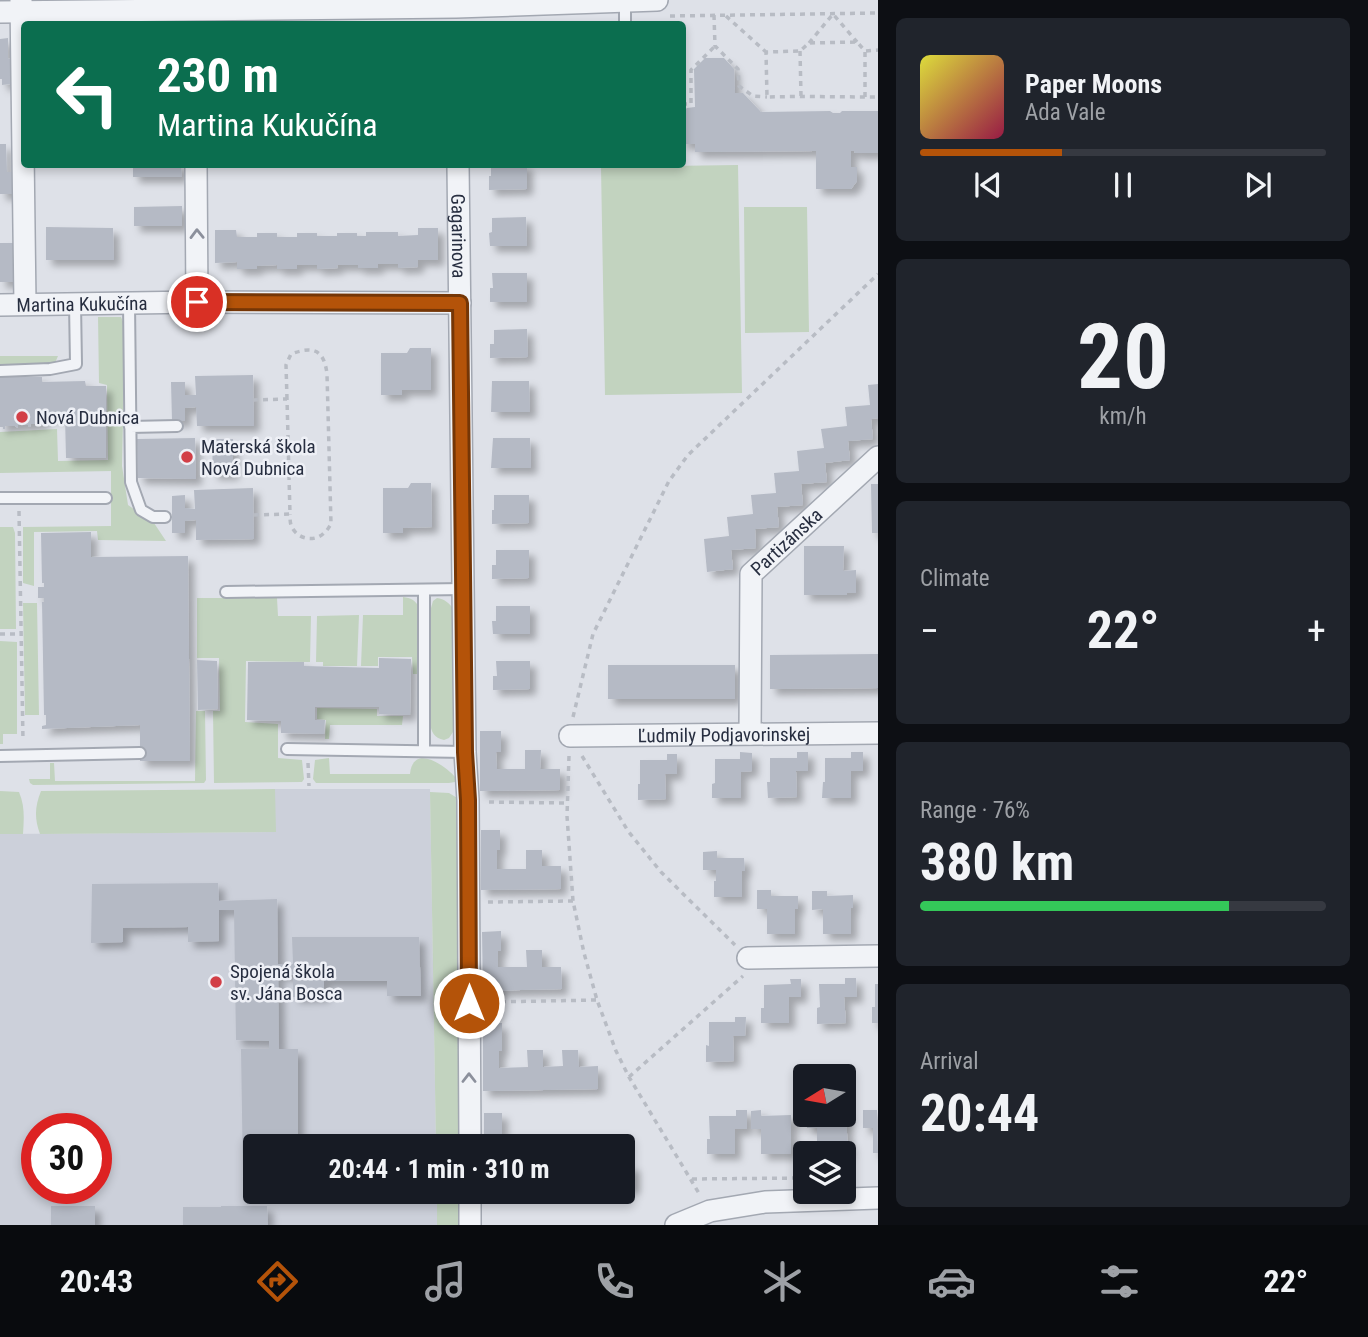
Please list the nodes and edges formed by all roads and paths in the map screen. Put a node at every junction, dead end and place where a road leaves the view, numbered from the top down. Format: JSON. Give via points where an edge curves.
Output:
{"nodes":[{"id":1,"x":625,"y":0,"type":"edge"},
{"id":2,"x":14,"y":8,"type":"edge"},
{"id":3,"x":660,"y":8,"type":"edge"},
{"id":4,"x":195,"y":11,"type":"edge"},
{"id":5,"x":878,"y":13,"type":"edge"},
{"id":6,"x":833,"y":14,"type":"junction"},
{"id":7,"x":714,"y":15,"type":"junction"},
{"id":8,"x":724,"y":15,"type":"junction"},
{"id":9,"x":457,"y":16,"type":"edge"},
{"id":10,"x":625,"y":21,"type":"edge"},
{"id":11,"x":857,"y":41,"type":"junction"},
{"id":12,"x":809,"y":43,"type":"junction"},
{"id":13,"x":715,"y":46,"type":"junction"},
{"id":14,"x":878,"y":50,"type":"edge"},
{"id":15,"x":800,"y":51,"type":"junction"},
{"id":16,"x":865,"y":51,"type":"junction"},
{"id":17,"x":766,"y":52,"type":"junction"},
{"id":18,"x":801,"y":96,"type":"junction"},
{"id":19,"x":767,"y":97,"type":"junction"},
{"id":20,"x":865,"y":97,"type":"junction"},
{"id":21,"x":878,"y":97,"type":"edge"},
{"id":22,"x":686,"y":104,"type":"edge"},
{"id":23,"x":196,"y":168,"type":"edge"},
{"id":24,"x":458,"y":168,"type":"edge"},
{"id":25,"x":878,"y":274,"type":"edge"},
{"id":26,"x":197,"y":302,"type":"junction"},
{"id":27,"x":129,"y":303,"type":"junction"},
{"id":28,"x":460,"y":303,"type":"junction"},
{"id":29,"x":25,"y":304,"type":"junction"},
{"id":30,"x":75,"y":304,"type":"junction"},
{"id":31,"x":0,"y":305,"type":"edge"},
{"id":32,"x":0,"y":371,"type":"edge"},
{"id":33,"x":287,"y":399,"type":"junction"},
{"id":34,"x":253,"y":400,"type":"dead end"},
{"id":35,"x":130,"y":426,"type":"junction"},
{"id":36,"x":177,"y":426,"type":"dead end"},
{"id":37,"x":878,"y":457,"type":"edge"},
{"id":38,"x":0,"y":498,"type":"edge"},
{"id":39,"x":18,"y":498,"type":"junction"},
{"id":40,"x":106,"y":498,"type":"dead end"},
{"id":41,"x":290,"y":514,"type":"junction"},
{"id":42,"x":254,"y":515,"type":"dead end"},
{"id":43,"x":165,"y":517,"type":"dead end"},
{"id":44,"x":464,"y":589,"type":"junction"},
{"id":45,"x":424,"y":590,"type":"junction"},
{"id":46,"x":226,"y":592,"type":"dead end"},
{"id":47,"x":0,"y":634,"type":"edge"},
{"id":48,"x":21,"y":634,"type":"junction"},
{"id":49,"x":878,"y":733,"type":"edge"},
{"id":50,"x":750,"y":734,"type":"junction"},
{"id":51,"x":570,"y":736,"type":"junction"},
{"id":52,"x":287,"y":749,"type":"dead end"},
{"id":53,"x":424,"y":750,"type":"junction"},
{"id":54,"x":465,"y":752,"type":"junction"},
{"id":55,"x":140,"y":753,"type":"dead end"},
{"id":56,"x":23,"y":755,"type":"junction"},
{"id":57,"x":0,"y":756,"type":"edge"},
{"id":58,"x":468,"y":800,"type":"junction"},
{"id":59,"x":567,"y":803,"type":"junction"},
{"id":60,"x":573,"y":901,"type":"junction"},
{"id":61,"x":468,"y":902,"type":"junction"},
{"id":62,"x":878,"y":956,"type":"edge"},
{"id":63,"x":748,"y":958,"type":"junction"},
{"id":64,"x":597,"y":1000,"type":"junction"},
{"id":65,"x":469,"y":1003,"type":"junction"},
{"id":66,"x":629,"y":1077,"type":"junction"},
{"id":67,"x":470,"y":1134,"type":"edge"},
{"id":68,"x":793,"y":1178,"type":"edge"},
{"id":69,"x":691,"y":1179,"type":"junction"},
{"id":70,"x":878,"y":1198,"type":"edge"},
{"id":71,"x":470,"y":1204,"type":"edge"},
{"id":72,"x":710,"y":1211,"type":"junction"},
{"id":73,"x":470,"y":1225,"type":"edge"},
{"id":74,"x":676,"y":1225,"type":"edge"}],
"edges":[{"from":1,"to":3,"type":"street"},
{"from":1,"to":9,"type":"street"},
{"from":1,"to":10,"type":"lane"},
{"from":2,"to":4,"type":"street"},
{"from":2,"to":29,"type":"street"},
{"from":3,"to":7,"type":"path"},
{"from":4,"to":9,"type":"street"},
{"from":5,"to":6,"type":"path"},
{"from":6,"to":8,"type":"path"},
{"from":6,"to":11,"type":"path"},
{"from":6,"to":12,"type":"path"},
{"from":7,"to":8,"type":"path"},
{"from":7,"to":13,"type":"path"},
{"from":8,"to":17,"type":"path"},
{"from":11,"to":12,"type":"path"},
{"from":11,"to":16,"type":"path"},
{"from":12,"to":15,"type":"path"},
{"from":13,"to":19,"type":"path","via":[[738,69],[739,86],[753,96]]},
{"from":13,"to":22,"type":"path","via":[[691,69],[691,104]]},
{"from":14,"to":16,"type":"path"},
{"from":15,"to":17,"type":"path"},
{"from":15,"to":18,"type":"path"},
{"from":16,"to":20,"type":"path"},
{"from":17,"to":19,"type":"path"},
{"from":18,"to":19,"type":"path"},
{"from":18,"to":20,"type":"path"},
{"from":20,"to":21,"type":"path"},
{"from":26,"to":23,"type":"street","one_way":true},
{"from":24,"to":28,"type":"street","name":"Gagarinova"},
{"from":25,"to":51,"type":"path","via":[[688,455],[669,481],[593,634]]},
{"from":26,"to":27,"type":"street","name":"Martina Kukučína"},
{"from":26,"to":28,"type":"street","name":"Martina Kukučína"},
{"from":27,"to":30,"type":"street","name":"Martina Kukučína"},
{"from":27,"to":35,"type":"lane"},
{"from":28,"to":44,"type":"street","name":"Gagarinova"},
{"from":29,"to":30,"type":"street","name":"Martina Kukučína"},
{"from":29,"to":31,"type":"street","name":"Martina Kukučína"},
{"from":30,"to":32,"type":"lane","via":[[76,364]]},
{"from":33,"to":34,"type":"path"},
{"from":33,"to":41,"type":"path"},
{"from":33,"to":41,"type":"path","via":[[286,365],[291,354],[305,349],[318,352],[326,360],[331,524],[323,535],[304,538],[296,535]]},
{"from":35,"to":36,"type":"lane"},
{"from":35,"to":43,"type":"lane","via":[[131,482],[141,510]]},
{"from":37,"to":50,"type":"street","name":"Partizánska","via":[[751,574]]},
{"from":38,"to":39,"type":"lane"},
{"from":39,"to":40,"type":"lane"},
{"from":39,"to":48,"type":"path"},
{"from":41,"to":42,"type":"path"},
{"from":44,"to":45,"type":"lane"},
{"from":44,"to":54,"type":"street","name":"Gagarinova"},
{"from":45,"to":46,"type":"lane"},
{"from":45,"to":53,"type":"lane"},
{"from":47,"to":48,"type":"path"},
{"from":48,"to":56,"type":"path"},
{"from":49,"to":50,"type":"street","name":"Ľudmily Podjavorinskej"},
{"from":50,"to":51,"type":"street","name":"Ľudmily Podjavorinskej"},
{"from":51,"to":59,"type":"path"},
{"from":51,"to":63,"type":"path","via":[[628,831],[661,872]]},
{"from":52,"to":53,"type":"lane"},
{"from":53,"to":54,"type":"lane"},
{"from":54,"to":58,"type":"street","name":"Gagarinova"},
{"from":55,"to":56,"type":"lane"},
{"from":56,"to":57,"type":"lane"},
{"from":58,"to":59,"type":"path"},
{"from":58,"to":61,"type":"street","name":"Gagarinova"},
{"from":59,"to":60,"type":"path"},
{"from":60,"to":61,"type":"path"},
{"from":60,"to":64,"type":"path"},
{"from":61,"to":65,"type":"street","name":"Gagarinova"},
{"from":62,"to":63,"type":"street"},
{"from":63,"to":66,"type":"path","via":[[755,965]]},
{"from":64,"to":65,"type":"path"},
{"from":64,"to":66,"type":"path"},
{"from":67,"to":65,"type":"street","name":"Gagarinova","one_way":true},
{"from":66,"to":69,"type":"path"},
{"from":68,"to":69,"type":"path"},
{"from":69,"to":72,"type":"path"},
{"from":70,"to":72,"type":"street","via":[[765,1202]]},
{"from":71,"to":73,"type":"street"},
{"from":72,"to":74,"type":"street"}]}
